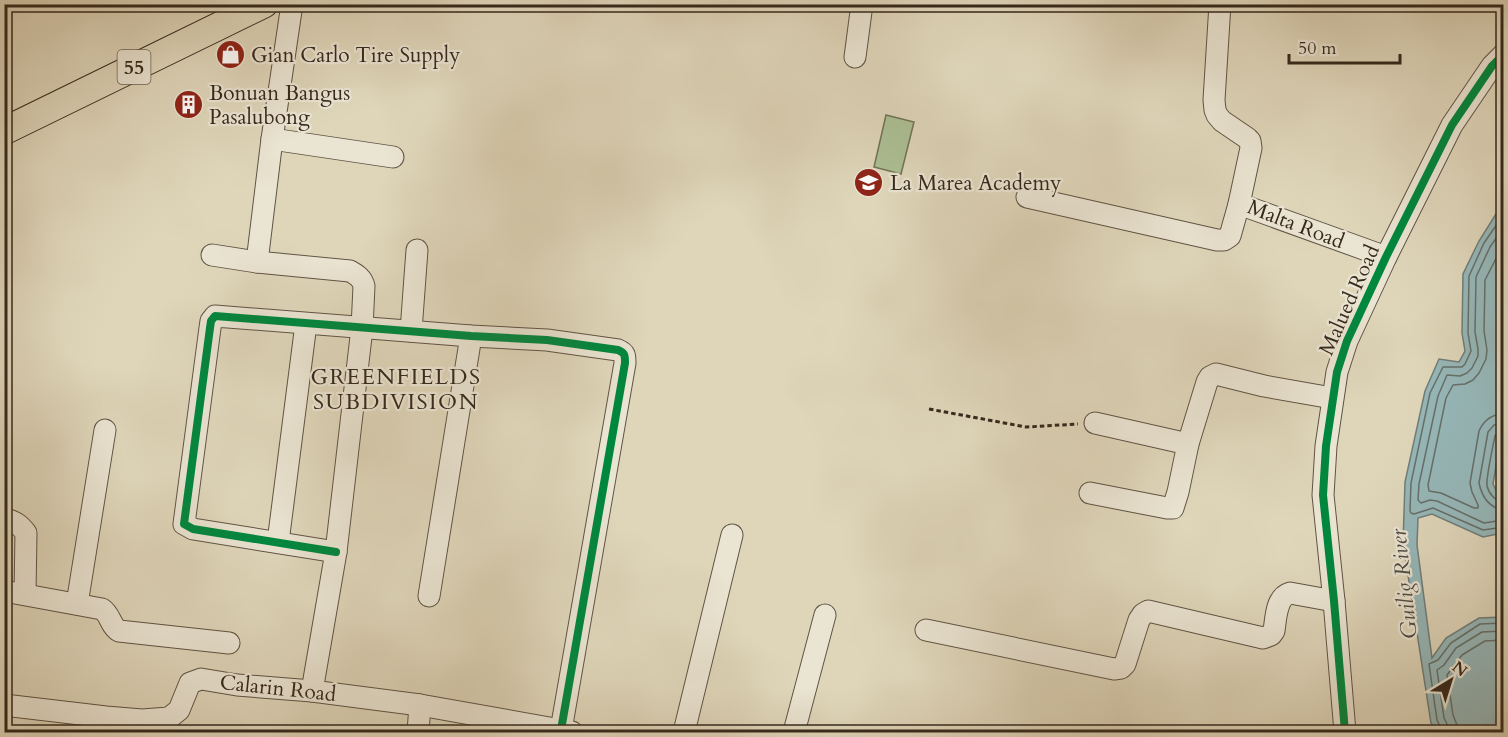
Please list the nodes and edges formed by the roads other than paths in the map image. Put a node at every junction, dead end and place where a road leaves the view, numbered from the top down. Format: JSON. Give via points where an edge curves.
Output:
{"nodes":[{"id":1,"x":264,"y":4,"type":"edge"},
{"id":2,"x":292,"y":4,"type":"edge"},
{"id":3,"x":862,"y":4,"type":"edge"},
{"id":4,"x":1220,"y":4,"type":"edge"},
{"id":5,"x":1503,"y":54,"type":"edge"},
{"id":6,"x":855,"y":57,"type":"dead end"},
{"id":7,"x":4,"y":131,"type":"edge"},
{"id":8,"x":272,"y":139,"type":"junction"},
{"id":9,"x":393,"y":157,"type":"dead end"},
{"id":10,"x":1028,"y":197,"type":"dead end"},
{"id":11,"x":1239,"y":204,"type":"junction"},
{"id":12,"x":417,"y":250,"type":"dead end"},
{"id":13,"x":212,"y":255,"type":"dead end"},
{"id":14,"x":1386,"y":258,"type":"junction"},
{"id":15,"x":257,"y":262,"type":"junction"},
{"id":16,"x":306,"y":324,"type":"junction"},
{"id":17,"x":362,"y":328,"type":"junction"},
{"id":18,"x":411,"y":331,"type":"junction"},
{"id":19,"x":471,"y":336,"type":"junction"},
{"id":20,"x":1332,"y":398,"type":"junction"},
{"id":21,"x":1095,"y":423,"type":"road end"},
{"id":22,"x":105,"y":430,"type":"dead end"},
{"id":23,"x":1188,"y":444,"type":"junction"},
{"id":24,"x":1090,"y":493,"type":"dead end"},
{"id":25,"x":4,"y":519,"type":"edge"},
{"id":26,"x":732,"y":535,"type":"dead end"},
{"id":27,"x":278,"y":542,"type":"junction"},
{"id":28,"x":336,"y":552,"type":"junction"},
{"id":29,"x":4,"y":591,"type":"edge"},
{"id":30,"x":26,"y":594,"type":"junction"},
{"id":31,"x":429,"y":596,"type":"dead end"},
{"id":32,"x":1334,"y":601,"type":"junction"},
{"id":33,"x":77,"y":604,"type":"junction"},
{"id":34,"x":825,"y":615,"type":"dead end"},
{"id":35,"x":926,"y":630,"type":"dead end"},
{"id":36,"x":229,"y":644,"type":"dead end"},
{"id":37,"x":312,"y":692,"type":"junction"},
{"id":38,"x":4,"y":705,"type":"edge"},
{"id":39,"x":420,"y":705,"type":"junction"},
{"id":40,"x":566,"y":731,"type":"edge"},
{"id":41,"x":418,"y":732,"type":"edge"},
{"id":42,"x":684,"y":732,"type":"edge"},
{"id":43,"x":794,"y":732,"type":"edge"},
{"id":44,"x":1345,"y":732,"type":"edge"}],
"edges":[{"from":1,"to":7,"type":"main road","number":"55"},
{"from":2,"to":8,"type":"street"},
{"from":3,"to":6,"type":"street"},
{"from":4,"to":11,"type":"street","name":"Malta Road","via":[[1215,110],[1222,121],[1250,141],[1251,148]]},
{"from":5,"to":14,"type":"street","name":"Malued Road","via":[[1452,125]]},
{"from":8,"to":9,"type":"street"},
{"from":8,"to":15,"type":"street"},
{"from":10,"to":11,"type":"street","via":[[1224,240],[1230,236]]},
{"from":11,"to":14,"type":"street","name":"Malta Road"},
{"from":12,"to":18,"type":"street"},
{"from":13,"to":15,"type":"street"},
{"from":14,"to":20,"type":"street","name":"Malued Road","via":[[1347,341]]},
{"from":15,"to":17,"type":"street","via":[[350,271],[358,276],[364,286]]},
{"from":16,"to":17,"type":"street"},
{"from":16,"to":27,"type":"street"},
{"from":16,"to":27,"type":"street","via":[[221,316],[211,321],[184,517],[184,524],[193,529]]},
{"from":17,"to":18,"type":"street"},
{"from":17,"to":28,"type":"street"},
{"from":18,"to":19,"type":"street"},
{"from":19,"to":31,"type":"street"},
{"from":19,"to":40,"type":"street","via":[[547,340],[618,350],[625,356]]},
{"from":20,"to":23,"type":"street","via":[[1216,374],[1207,382]]},
{"from":20,"to":32,"type":"street","name":"Malued Road","via":[[1323,495]]},
{"from":21,"to":23,"type":"street"},
{"from":22,"to":33,"type":"street"},
{"from":23,"to":24,"type":"street","via":[[1173,508]]},
{"from":25,"to":30,"type":"street","via":[[20,525],[26,533]]},
{"from":26,"to":42,"type":"street"},
{"from":27,"to":28,"type":"street"},
{"from":28,"to":37,"type":"street"},
{"from":29,"to":30,"type":"street"},
{"from":30,"to":33,"type":"street"},
{"from":32,"to":35,"type":"street","via":[[1285,594],[1280,600],[1274,631],[1263,638],[1148,611],[1139,620],[1125,664],[1114,669]]},
{"from":32,"to":44,"type":"street","name":"Malued Road"},
{"from":33,"to":36,"type":"street","via":[[102,609],[119,631]]},
{"from":34,"to":43,"type":"street"},
{"from":37,"to":38,"type":"street","name":"Calarin Road","via":[[201,679],[190,683],[179,710],[170,718],[142,720]]},
{"from":37,"to":39,"type":"street","name":"Calarin Road"},
{"from":39,"to":40,"type":"street","name":"Calarin Road"},
{"from":39,"to":41,"type":"street"}]}
